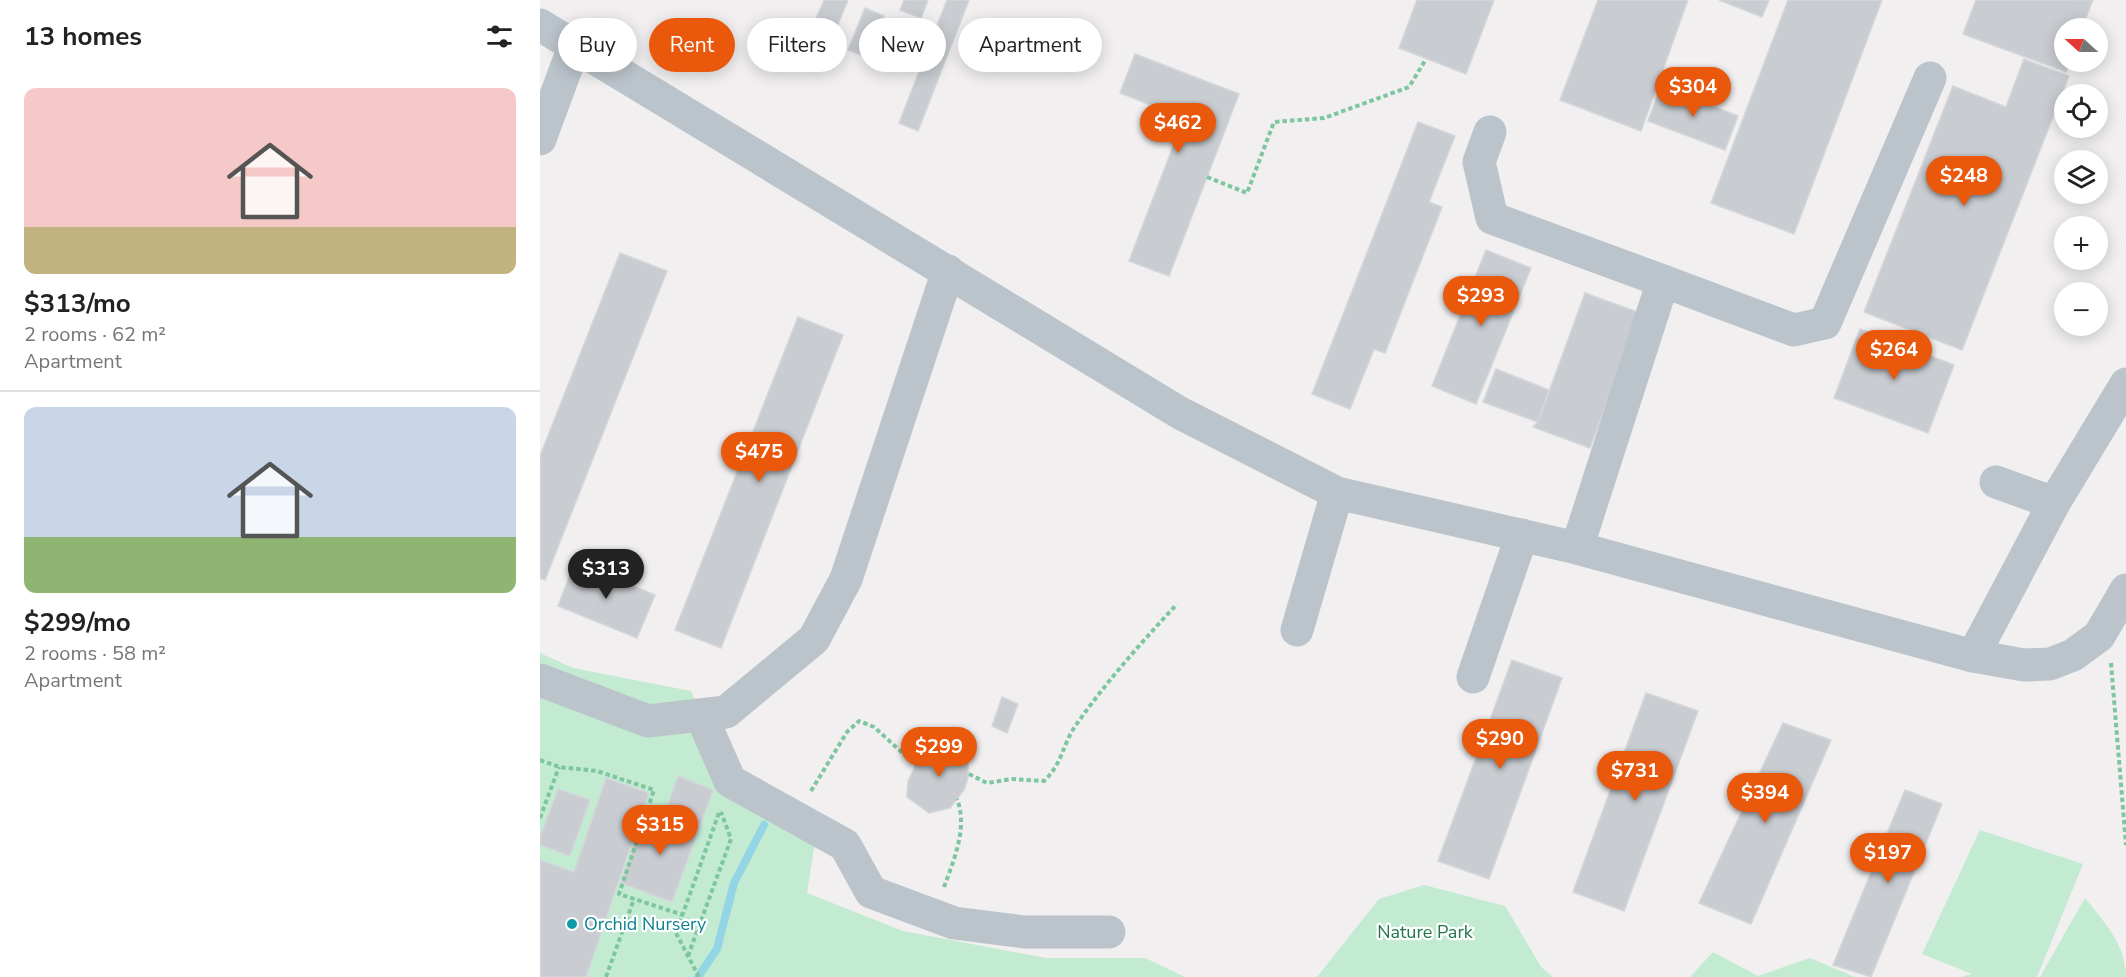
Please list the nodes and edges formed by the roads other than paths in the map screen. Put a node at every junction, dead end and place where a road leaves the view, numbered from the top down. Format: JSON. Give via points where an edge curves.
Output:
{"nodes":[{"id":1,"x":540,"y":25,"type":"edge"},
{"id":2,"x":558,"y":35,"type":"edge"},
{"id":3,"x":565,"y":72,"type":"edge"},
{"id":4,"x":621,"y":72,"type":"edge"},
{"id":5,"x":1930,"y":78,"type":"dead end"},
{"id":6,"x":1490,"y":132,"type":"dead end"},
{"id":7,"x":540,"y":139,"type":"edge"},
{"id":8,"x":948,"y":271,"type":"junction"},
{"id":9,"x":1663,"y":281,"type":"junction"},
{"id":10,"x":2126,"y":384,"type":"edge"},
{"id":11,"x":1996,"y":482,"type":"dead end"},
{"id":12,"x":1336,"y":493,"type":"junction"},
{"id":13,"x":2054,"y":503,"type":"junction"},
{"id":14,"x":1522,"y":535,"type":"junction"},
{"id":15,"x":1576,"y":548,"type":"junction"},
{"id":16,"x":2126,"y":591,"type":"edge"},
{"id":17,"x":1297,"y":630,"type":"dead end"},
{"id":18,"x":1973,"y":656,"type":"junction"},
{"id":19,"x":1473,"y":677,"type":"dead end"},
{"id":20,"x":540,"y":680,"type":"edge"},
{"id":21,"x":700,"y":715,"type":"junction"},
{"id":22,"x":1109,"y":932,"type":"dead end"}],
"edges":[{"from":1,"to":2,"type":"street"},
{"from":3,"to":7,"type":"street"},
{"from":4,"to":8,"type":"street"},
{"from":5,"to":9,"type":"street","via":[[1825,323],[1794,330]]},
{"from":6,"to":9,"type":"street","via":[[1479,162],[1492,218]]},
{"from":8,"to":12,"type":"street","via":[[1180,413]]},
{"from":8,"to":21,"type":"street","via":[[846,579],[814,639],[726,712]]},
{"from":9,"to":15,"type":"street"},
{"from":10,"to":13,"type":"street"},
{"from":11,"to":13,"type":"street"},
{"from":12,"to":14,"type":"street"},
{"from":12,"to":17,"type":"street"},
{"from":13,"to":18,"type":"street"},
{"from":14,"to":15,"type":"street"},
{"from":14,"to":19,"type":"street"},
{"from":15,"to":18,"type":"street"},
{"from":16,"to":18,"type":"street","via":[[2099,636],[2073,655],[2050,664],[2024,665]]},
{"from":20,"to":21,"type":"street","via":[[648,721]]},
{"from":21,"to":22,"type":"street","via":[[730,781],[845,845],[871,892],[954,923],[1024,932]]}]}
